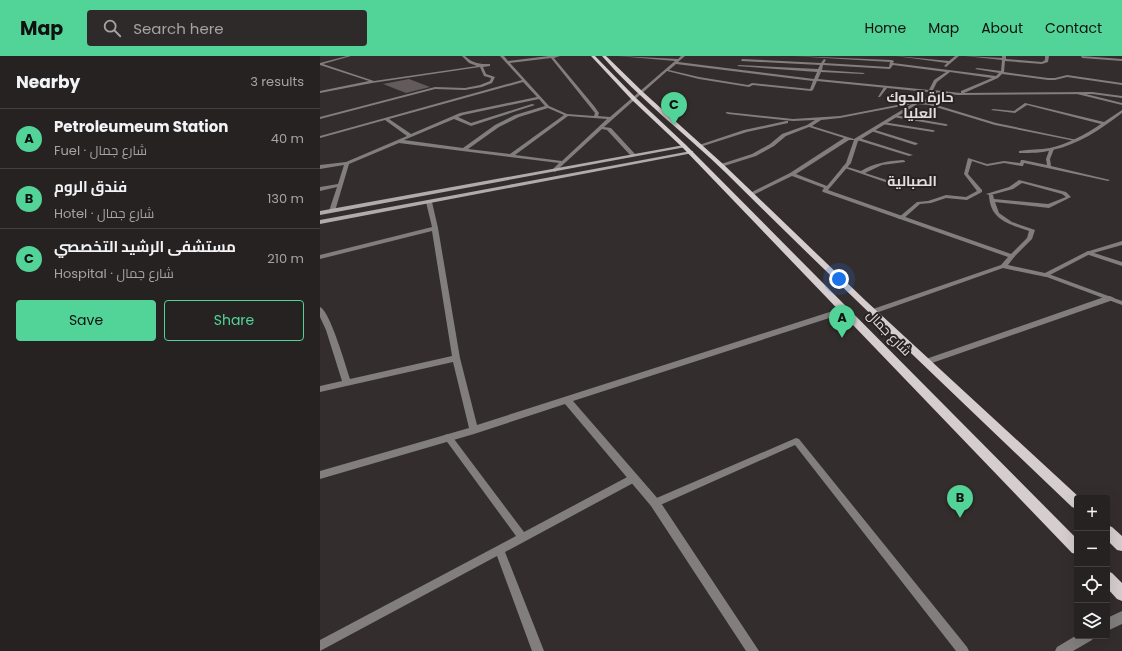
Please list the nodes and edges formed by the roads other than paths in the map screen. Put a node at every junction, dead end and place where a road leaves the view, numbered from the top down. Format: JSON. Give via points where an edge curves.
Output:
{"nodes":[{"id":1,"x":350,"y":56,"type":"edge"},
{"id":2,"x":463,"y":56,"type":"edge"},
{"id":3,"x":502,"y":56,"type":"edge"},
{"id":4,"x":551,"y":56,"type":"edge"},
{"id":5,"x":558,"y":56,"type":"edge"},
{"id":6,"x":593,"y":56,"type":"edge"},
{"id":7,"x":604,"y":56,"type":"edge"},
{"id":8,"x":608,"y":56,"type":"edge"},
{"id":9,"x":620,"y":56,"type":"edge"},
{"id":10,"x":683,"y":56,"type":"edge"},
{"id":11,"x":795,"y":56,"type":"edge"},
{"id":12,"x":898,"y":56,"type":"edge"},
{"id":13,"x":957,"y":56,"type":"edge"},
{"id":14,"x":967,"y":56,"type":"edge"},
{"id":15,"x":1047,"y":56,"type":"edge"},
{"id":16,"x":826,"y":57,"type":"edge"},
{"id":17,"x":1082,"y":57,"type":"dead end"},
{"id":18,"x":1004,"y":58,"type":"edge"},
{"id":19,"x":742,"y":60,"type":"dead end"},
{"id":20,"x":1122,"y":60,"type":"edge"},
{"id":21,"x":676,"y":61,"type":"junction"},
{"id":22,"x":509,"y":62,"type":"junction"},
{"id":23,"x":950,"y":62,"type":"junction"},
{"id":24,"x":822,"y":64,"type":"junction"},
{"id":25,"x":891,"y":64,"type":"junction"},
{"id":26,"x":490,"y":65,"type":"dead end"},
{"id":27,"x":481,"y":66,"type":"junction"},
{"id":28,"x":977,"y":68,"type":"dead end"},
{"id":29,"x":666,"y":70,"type":"junction"},
{"id":30,"x":734,"y":70,"type":"junction"},
{"id":31,"x":942,"y":70,"type":"junction"},
{"id":32,"x":819,"y":71,"type":"junction"},
{"id":33,"x":950,"y":71,"type":"junction"},
{"id":34,"x":1003,"y":71,"type":"junction"},
{"id":35,"x":863,"y":73,"type":"dead end"},
{"id":36,"x":997,"y":77,"type":"junction"},
{"id":37,"x":816,"y":80,"type":"junction"},
{"id":38,"x":374,"y":82,"type":"junction"},
{"id":39,"x":523,"y":82,"type":"junction"},
{"id":40,"x":1122,"y":84,"type":"edge"},
{"id":41,"x":885,"y":88,"type":"junction"},
{"id":42,"x":320,"y":92,"type":"edge"},
{"id":43,"x":930,"y":92,"type":"junction"},
{"id":44,"x":641,"y":93,"type":"junction"},
{"id":45,"x":1078,"y":93,"type":"junction"},
{"id":46,"x":958,"y":94,"type":"junction"},
{"id":47,"x":878,"y":96,"type":"dead end"},
{"id":48,"x":1122,"y":97,"type":"edge"},
{"id":49,"x":634,"y":99,"type":"junction"},
{"id":50,"x":541,"y":100,"type":"junction"},
{"id":51,"x":917,"y":103,"type":"junction"},
{"id":52,"x":1122,"y":104,"type":"edge"},
{"id":53,"x":548,"y":107,"type":"junction"},
{"id":54,"x":993,"y":110,"type":"dead end"},
{"id":55,"x":1122,"y":111,"type":"edge"},
{"id":56,"x":728,"y":113,"type":"dead end"},
{"id":57,"x":567,"y":115,"type":"junction"},
{"id":58,"x":894,"y":116,"type":"junction"},
{"id":59,"x":454,"y":117,"type":"junction"},
{"id":60,"x":594,"y":117,"type":"junction"},
{"id":61,"x":320,"y":118,"type":"edge"},
{"id":62,"x":611,"y":118,"type":"junction"},
{"id":63,"x":820,"y":118,"type":"junction"},
{"id":64,"x":386,"y":119,"type":"junction"},
{"id":65,"x":793,"y":120,"type":"junction"},
{"id":66,"x":883,"y":123,"type":"junction"},
{"id":67,"x":1105,"y":124,"type":"junction"},
{"id":68,"x":946,"y":125,"type":"dead end"},
{"id":69,"x":809,"y":126,"type":"junction"},
{"id":70,"x":601,"y":127,"type":"junction"},
{"id":71,"x":872,"y":130,"type":"junction"},
{"id":72,"x":933,"y":132,"type":"dead end"},
{"id":73,"x":411,"y":136,"type":"junction"},
{"id":74,"x":320,"y":137,"type":"edge"},
{"id":75,"x":848,"y":138,"type":"junction"},
{"id":76,"x":857,"y":140,"type":"junction"},
{"id":77,"x":1075,"y":140,"type":"junction"},
{"id":78,"x":398,"y":141,"type":"junction"},
{"id":79,"x":916,"y":144,"type":"dead end"},
{"id":80,"x":698,"y":146,"type":"junction"},
{"id":81,"x":687,"y":149,"type":"junction"},
{"id":82,"x":1052,"y":149,"type":"junction"},
{"id":83,"x":462,"y":150,"type":"junction"},
{"id":84,"x":1021,"y":152,"type":"dead end"},
{"id":85,"x":633,"y":155,"type":"junction"},
{"id":86,"x":911,"y":155,"type":"dead end"},
{"id":87,"x":510,"y":156,"type":"junction"},
{"id":88,"x":902,"y":161,"type":"dead end"},
{"id":89,"x":562,"y":162,"type":"junction"},
{"id":90,"x":347,"y":163,"type":"junction"},
{"id":91,"x":721,"y":165,"type":"junction"},
{"id":92,"x":320,"y":167,"type":"edge"},
{"id":93,"x":844,"y":167,"type":"junction"},
{"id":94,"x":1049,"y":167,"type":"junction"},
{"id":95,"x":555,"y":170,"type":"junction"},
{"id":96,"x":861,"y":173,"type":"junction"},
{"id":97,"x":792,"y":174,"type":"junction"},
{"id":98,"x":1108,"y":180,"type":"dead end"},
{"id":99,"x":891,"y":183,"type":"dead end"},
{"id":100,"x":340,"y":185,"type":"junction"},
{"id":101,"x":828,"y":188,"type":"junction"},
{"id":102,"x":320,"y":189,"type":"edge"},
{"id":103,"x":980,"y":191,"type":"junction"},
{"id":104,"x":751,"y":194,"type":"junction"},
{"id":105,"x":988,"y":194,"type":"junction"},
{"id":106,"x":992,"y":200,"type":"junction"},
{"id":107,"x":429,"y":202,"type":"junction"},
{"id":108,"x":332,"y":211,"type":"junction"},
{"id":109,"x":320,"y":213,"type":"edge"},
{"id":110,"x":901,"y":218,"type":"junction"},
{"id":111,"x":320,"y":222,"type":"edge"},
{"id":112,"x":435,"y":228,"type":"junction"},
{"id":113,"x":1122,"y":243,"type":"edge"},
{"id":114,"x":1088,"y":253,"type":"junction"},
{"id":115,"x":320,"y":256,"type":"edge"},
{"id":116,"x":1012,"y":256,"type":"junction"},
{"id":117,"x":1122,"y":264,"type":"edge"},
{"id":118,"x":1003,"y":266,"type":"junction"},
{"id":119,"x":1046,"y":275,"type":"junction"},
{"id":120,"x":1110,"y":298,"type":"junction"},
{"id":121,"x":863,"y":303,"type":"junction"},
{"id":122,"x":1122,"y":303,"type":"edge"},
{"id":123,"x":320,"y":309,"type":"edge"},
{"id":124,"x":845,"y":310,"type":"junction"},
{"id":125,"x":873,"y":312,"type":"junction"},
{"id":126,"x":456,"y":358,"type":"junction"},
{"id":127,"x":926,"y":362,"type":"junction"},
{"id":128,"x":347,"y":383,"type":"junction"},
{"id":129,"x":320,"y":389,"type":"edge"},
{"id":130,"x":567,"y":400,"type":"junction"},
{"id":131,"x":474,"y":430,"type":"junction"},
{"id":132,"x":448,"y":437,"type":"junction"},
{"id":133,"x":320,"y":475,"type":"edge"},
{"id":134,"x":634,"y":478,"type":"junction"},
{"id":135,"x":1074,"y":500,"type":"edge"},
{"id":136,"x":655,"y":503,"type":"junction"},
{"id":137,"x":1110,"y":534,"type":"edge"},
{"id":138,"x":523,"y":538,"type":"junction"},
{"id":139,"x":1074,"y":545,"type":"edge"},
{"id":140,"x":1122,"y":545,"type":"edge"},
{"id":141,"x":500,"y":550,"type":"junction"},
{"id":142,"x":1110,"y":581,"type":"edge"},
{"id":143,"x":1122,"y":594,"type":"edge"},
{"id":144,"x":1122,"y":617,"type":"edge"},
{"id":145,"x":1110,"y":623,"type":"edge"},
{"id":146,"x":1083,"y":639,"type":"edge"},
{"id":147,"x":320,"y":646,"type":"edge"},
{"id":148,"x":538,"y":651,"type":"edge"},
{"id":149,"x":753,"y":651,"type":"edge"},
{"id":150,"x":963,"y":651,"type":"edge"},
{"id":151,"x":1061,"y":651,"type":"edge"}],
"edges":[{"from":1,"to":38,"type":"lane","via":[[320,64]]},
{"from":2,"to":27,"type":"lane"},
{"from":3,"to":22,"type":"street"},
{"from":4,"to":5,"type":"street"},
{"from":4,"to":22,"type":"street"},
{"from":4,"to":60,"type":"street","via":[[593,107],[597,113]]},
{"from":6,"to":49,"type":"main road","name":"شارع جمال"},
{"from":7,"to":8,"type":"street"},
{"from":7,"to":44,"type":"main road","name":"شارع جمال"},
{"from":9,"to":21,"type":"street"},
{"from":10,"to":21,"type":"street"},
{"from":11,"to":16,"type":"street"},
{"from":12,"to":23,"type":"street"},
{"from":13,"to":23,"type":"street"},
{"from":14,"to":18,"type":"street"},
{"from":15,"to":18,"type":"street","via":[[1047,61],[1042,63]]},
{"from":16,"to":24,"type":"street"},
{"from":16,"to":25,"type":"street","via":[[892,62]]},
{"from":17,"to":20,"type":"street"},
{"from":18,"to":34,"type":"street"},
{"from":19,"to":24,"type":"street"},
{"from":21,"to":29,"type":"street"},
{"from":21,"to":30,"type":"street"},
{"from":22,"to":39,"type":"street"},
{"from":23,"to":31,"type":"street"},
{"from":24,"to":25,"type":"street","via":[[890,68]]},
{"from":24,"to":32,"type":"street"},
{"from":25,"to":31,"type":"street"},
{"from":26,"to":27,"type":"lane"},
{"from":27,"to":38,"type":"lane"},
{"from":27,"to":61,"type":"lane","via":[[486,75],[493,77],[491,82],[481,86],[449,90],[435,88]]},
{"from":28,"to":34,"type":"street"},
{"from":29,"to":37,"type":"street","via":[[749,86],[752,84],[811,90]]},
{"from":29,"to":44,"type":"street"},
{"from":30,"to":32,"type":"street","via":[[739,66]]},
{"from":30,"to":37,"type":"street"},
{"from":31,"to":33,"type":"street"},
{"from":32,"to":35,"type":"street"},
{"from":32,"to":37,"type":"street"},
{"from":33,"to":36,"type":"street"},
{"from":33,"to":43,"type":"street","via":[[935,81]]},
{"from":34,"to":36,"type":"street"},
{"from":34,"to":40,"type":"street","via":[[1048,79],[1067,76]]},
{"from":36,"to":46,"type":"street"},
{"from":37,"to":41,"type":"street"},
{"from":38,"to":42,"type":"lane"},
{"from":39,"to":50,"type":"street"},
{"from":39,"to":64,"type":"street"},
{"from":41,"to":43,"type":"street"},
{"from":41,"to":47,"type":"lane"},
{"from":43,"to":46,"type":"street"},
{"from":44,"to":49,"type":"street"},
{"from":44,"to":80,"type":"main road","name":"شارع جمال"},
{"from":45,"to":46,"type":"street"},
{"from":45,"to":48,"type":"street"},
{"from":45,"to":52,"type":"lane"},
{"from":46,"to":51,"type":"street"},
{"from":49,"to":62,"type":"street"},
{"from":49,"to":81,"type":"main road","name":"شارع جمال"},
{"from":50,"to":53,"type":"street"},
{"from":50,"to":59,"type":"street"},
{"from":50,"to":59,"type":"street","via":[[471,125]]},
{"from":51,"to":58,"type":"street"},
{"from":51,"to":63,"type":"street","via":[[840,117]]},
{"from":51,"to":77,"type":"lane","via":[[929,104],[995,124]]},
{"from":53,"to":57,"type":"street"},
{"from":53,"to":83,"type":"street","via":[[517,116],[497,126]]},
{"from":54,"to":67,"type":"street","via":[[1015,112],[1026,104]]},
{"from":55,"to":67,"type":"street"},
{"from":56,"to":65,"type":"street"},
{"from":57,"to":60,"type":"street"},
{"from":57,"to":87,"type":"street"},
{"from":58,"to":66,"type":"street"},
{"from":58,"to":68,"type":"lane"},
{"from":59,"to":73,"type":"street"},
{"from":60,"to":62,"type":"street"},
{"from":62,"to":70,"type":"street"},
{"from":63,"to":65,"type":"street"},
{"from":63,"to":69,"type":"street"},
{"from":64,"to":73,"type":"street"},
{"from":64,"to":74,"type":"street"},
{"from":65,"to":80,"type":"street","via":[[746,130]]},
{"from":66,"to":71,"type":"street"},
{"from":66,"to":72,"type":"lane"},
{"from":67,"to":77,"type":"street"},
{"from":69,"to":75,"type":"street"},
{"from":69,"to":91,"type":"street","via":[[784,135],[754,156]]},
{"from":70,"to":85,"type":"street","via":[[609,129]]},
{"from":70,"to":89,"type":"street"},
{"from":71,"to":76,"type":"street"},
{"from":71,"to":79,"type":"lane"},
{"from":73,"to":78,"type":"street"},
{"from":75,"to":76,"type":"street"},
{"from":75,"to":97,"type":"street"},
{"from":76,"to":86,"type":"lane"},
{"from":76,"to":93,"type":"street"},
{"from":77,"to":82,"type":"street"},
{"from":78,"to":83,"type":"street"},
{"from":78,"to":90,"type":"street"},
{"from":80,"to":91,"type":"main road","name":"شارع جمال"},
{"from":81,"to":85,"type":"street"},
{"from":81,"to":107,"type":"street"},
{"from":81,"to":124,"type":"main road","name":"شارع جمال"},
{"from":82,"to":84,"type":"street"},
{"from":82,"to":94,"type":"lane","via":[[1048,159]]},
{"from":83,"to":87,"type":"street"},
{"from":85,"to":95,"type":"street"},
{"from":87,"to":89,"type":"street"},
{"from":88,"to":96,"type":"lane","via":[[871,166]]},
{"from":89,"to":95,"type":"street"},
{"from":90,"to":92,"type":"street"},
{"from":90,"to":100,"type":"street"},
{"from":91,"to":104,"type":"main road","name":"شارع جمال"},
{"from":93,"to":96,"type":"lane"},
{"from":93,"to":101,"type":"street"},
{"from":94,"to":98,"type":"lane"},
{"from":94,"to":103,"type":"lane","via":[[1023,161],[1021,165],[1004,162],[987,164],[970,159],[966,174]]},
{"from":95,"to":108,"type":"street"},
{"from":96,"to":99,"type":"lane"},
{"from":97,"to":101,"type":"street"},
{"from":97,"to":104,"type":"street"},
{"from":100,"to":102,"type":"street"},
{"from":100,"to":108,"type":"street"},
{"from":101,"to":110,"type":"street","via":[[825,191]]},
{"from":103,"to":105,"type":"lane"},
{"from":103,"to":110,"type":"lane","via":[[967,199],[946,196],[919,203]]},
{"from":104,"to":121,"type":"main road","name":"شارع جمال"},
{"from":105,"to":106,"type":"lane"},
{"from":105,"to":106,"type":"lane","via":[[1011,188],[1021,181],[1064,193],[1069,197],[1049,206]]},
{"from":106,"to":116,"type":"lane","via":[[997,214],[1010,223],[1032,230],[1030,238]]},
{"from":107,"to":111,"type":"street"},
{"from":107,"to":112,"type":"street"},
{"from":108,"to":109,"type":"street"},
{"from":110,"to":116,"type":"street"},
{"from":112,"to":115,"type":"street"},
{"from":112,"to":126,"type":"street"},
{"from":113,"to":114,"type":"street"},
{"from":114,"to":117,"type":"lane"},
{"from":114,"to":119,"type":"street"},
{"from":116,"to":118,"type":"street"},
{"from":118,"to":119,"type":"street"},
{"from":118,"to":125,"type":"street"},
{"from":119,"to":120,"type":"lane"},
{"from":120,"to":122,"type":"lane"},
{"from":120,"to":127,"type":"street"},
{"from":121,"to":124,"type":"main road"},
{"from":121,"to":125,"type":"main road","name":"شارع جمال"},
{"from":123,"to":128,"type":"street","via":[[330,330]]},
{"from":124,"to":130,"type":"street"},
{"from":124,"to":139,"type":"main road","name":"شارع جمال"},
{"from":125,"to":127,"type":"main road","name":"شارع جمال"},
{"from":126,"to":128,"type":"street"},
{"from":126,"to":131,"type":"street"},
{"from":127,"to":135,"type":"main road","name":"شارع جمال"},
{"from":128,"to":129,"type":"street"},
{"from":130,"to":131,"type":"street"},
{"from":130,"to":134,"type":"street"},
{"from":131,"to":132,"type":"street"},
{"from":132,"to":133,"type":"street"},
{"from":132,"to":138,"type":"lane"},
{"from":134,"to":136,"type":"street"},
{"from":134,"to":138,"type":"lane"},
{"from":136,"to":149,"type":"street"},
{"from":136,"to":150,"type":"lane","via":[[796,441]]},
{"from":137,"to":140,"type":"main road"},
{"from":138,"to":141,"type":"lane"},
{"from":141,"to":147,"type":"lane"},
{"from":141,"to":148,"type":"lane"},
{"from":142,"to":143,"type":"main road"},
{"from":144,"to":145,"type":"street"},
{"from":146,"to":151,"type":"street"}]}
